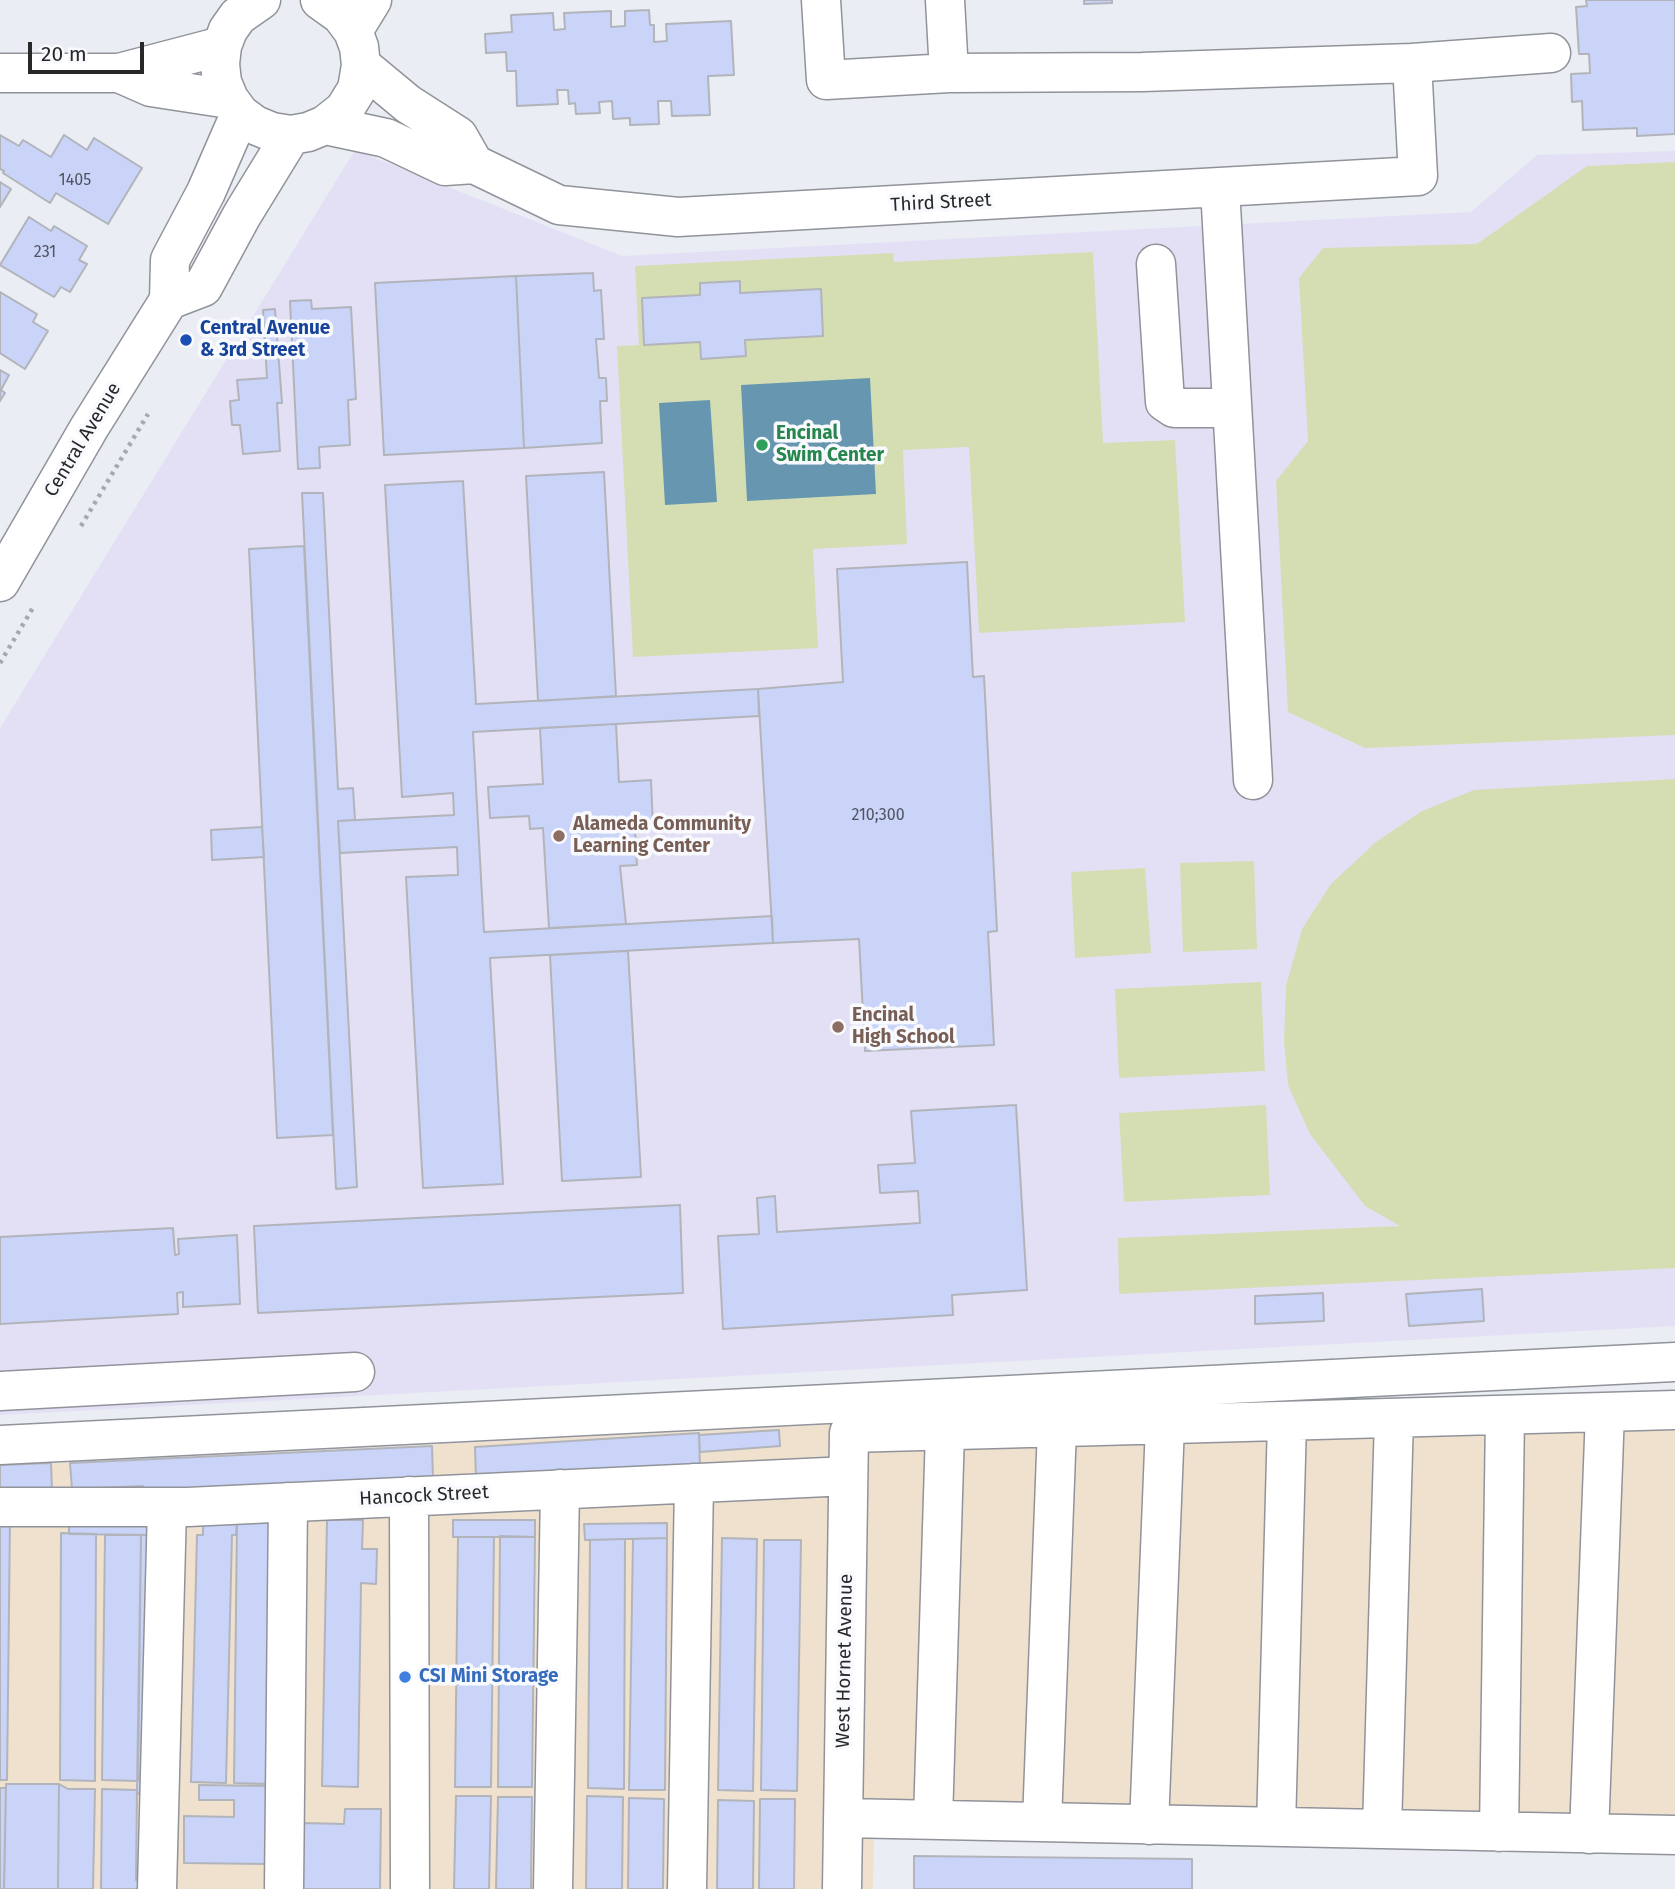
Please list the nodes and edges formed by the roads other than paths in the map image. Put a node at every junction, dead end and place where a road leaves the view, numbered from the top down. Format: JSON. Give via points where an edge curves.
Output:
{"nodes":[{"id":1,"x":320,"y":0,"type":"edge"},
{"id":2,"x":821,"y":0,"type":"edge"},
{"id":3,"x":945,"y":0,"type":"edge"},
{"id":4,"x":239,"y":15,"type":"edge"},
{"id":5,"x":362,"y":32,"type":"edge"},
{"id":6,"x":1551,"y":53,"type":"dead end"},
{"id":7,"x":1412,"y":63,"type":"junction"},
{"id":8,"x":0,"y":73,"type":"edge"},
{"id":9,"x":119,"y":73,"type":"junction"},
{"id":10,"x":949,"y":73,"type":"junction"},
{"id":11,"x":235,"y":106,"type":"junction"},
{"id":12,"x":308,"y":130,"type":"junction"},
{"id":13,"x":474,"y":164,"type":"junction"},
{"id":14,"x":1220,"y":188,"type":"junction"},
{"id":15,"x":1156,"y":264,"type":"dead end"},
{"id":16,"x":169,"y":300,"type":"junction"},
{"id":17,"x":1232,"y":408,"type":"junction"},
{"id":18,"x":0,"y":582,"type":"edge"},
{"id":19,"x":1253,"y":780,"type":"dead end"},
{"id":20,"x":1675,"y":1362,"type":"edge"},
{"id":21,"x":355,"y":1372,"type":"dead end"},
{"id":22,"x":0,"y":1391,"type":"edge"},
{"id":23,"x":1675,"y":1410,"type":"edge"},
{"id":24,"x":1605,"y":1412,"type":"junction"},
{"id":25,"x":1505,"y":1415,"type":"junction"},
{"id":26,"x":1394,"y":1418,"type":"junction"},
{"id":27,"x":1287,"y":1421,"type":"junction"},
{"id":28,"x":1165,"y":1425,"type":"junction"},
{"id":29,"x":1057,"y":1428,"type":"junction"},
{"id":30,"x":945,"y":1430,"type":"junction"},
{"id":31,"x":0,"y":1445,"type":"edge"},
{"id":32,"x":848,"y":1476,"type":"junction"},
{"id":33,"x":694,"y":1483,"type":"junction"},
{"id":34,"x":560,"y":1489,"type":"junction"},
{"id":35,"x":409,"y":1496,"type":"junction"},
{"id":36,"x":288,"y":1502,"type":"junction"},
{"id":37,"x":0,"y":1507,"type":"edge"},
{"id":38,"x":167,"y":1507,"type":"junction"},
{"id":39,"x":843,"y":1818,"type":"junction"},
{"id":40,"x":933,"y":1820,"type":"junction"},
{"id":41,"x":1042,"y":1822,"type":"junction"},
{"id":42,"x":1149,"y":1825,"type":"junction"},
{"id":43,"x":1276,"y":1827,"type":"junction"},
{"id":44,"x":1382,"y":1829,"type":"junction"},
{"id":45,"x":1499,"y":1832,"type":"junction"},
{"id":46,"x":1589,"y":1834,"type":"junction"},
{"id":47,"x":1675,"y":1835,"type":"edge"},
{"id":48,"x":157,"y":1889,"type":"edge"},
{"id":49,"x":284,"y":1889,"type":"edge"},
{"id":50,"x":410,"y":1889,"type":"edge"},
{"id":51,"x":553,"y":1889,"type":"edge"},
{"id":52,"x":687,"y":1889,"type":"edge"},
{"id":53,"x":842,"y":1889,"type":"edge"}],
"edges":[{"from":1,"to":5,"type":"street"},
{"from":2,"to":10,"type":"street","via":[[826,80]]},
{"from":3,"to":10,"type":"street"},
{"from":4,"to":9,"type":"street"},
{"from":4,"to":11,"type":"street","via":[[219,64],[222,82]]},
{"from":5,"to":12,"type":"street","via":[[357,89],[344,110]]},
{"from":5,"to":13,"type":"street","via":[[408,104],[458,136]]},
{"from":6,"to":7,"type":"street"},
{"from":7,"to":10,"type":"street"},
{"from":7,"to":14,"type":"street","name":"Third Street","via":[[1418,176]]},
{"from":8,"to":9,"type":"street"},
{"from":9,"to":11,"type":"street","via":[[151,87]]},
{"from":11,"to":12,"type":"street","name":"Third Street","via":[[255,125],[272,132]]},
{"from":11,"to":16,"type":"street","via":[[206,192],[170,260]]},
{"from":12,"to":13,"type":"street","name":"Third Street","via":[[386,138],[446,166]]},
{"from":12,"to":16,"type":"street","via":[[242,215],[203,287]]},
{"from":13,"to":14,"type":"street","name":"Third Street","via":[[559,205],[678,217]]},
{"from":14,"to":17,"type":"street"},
{"from":15,"to":17,"type":"street","via":[[1165,402],[1174,408]]},
{"from":16,"to":18,"type":"street","name":"Central Avenue"},
{"from":17,"to":19,"type":"street"},
{"from":20,"to":31,"type":"street"},
{"from":21,"to":22,"type":"street"},
{"from":23,"to":24,"type":"street"},
{"from":24,"to":25,"type":"street"},
{"from":24,"to":46,"type":"street"},
{"from":25,"to":26,"type":"street"},
{"from":25,"to":45,"type":"street"},
{"from":26,"to":27,"type":"street"},
{"from":26,"to":44,"type":"street"},
{"from":27,"to":28,"type":"street"},
{"from":27,"to":43,"type":"street"},
{"from":28,"to":29,"type":"street"},
{"from":28,"to":42,"type":"street"},
{"from":29,"to":30,"type":"street"},
{"from":29,"to":41,"type":"street"},
{"from":30,"to":32,"type":"street","name":"West Hornet Avenue","via":[[849,1433]]},
{"from":30,"to":40,"type":"street"},
{"from":32,"to":33,"type":"street","name":"Hancock Street"},
{"from":32,"to":39,"type":"street","name":"West Hornet Avenue"},
{"from":33,"to":34,"type":"street","name":"Hancock Street"},
{"from":33,"to":52,"type":"street"},
{"from":34,"to":35,"type":"street","name":"Hancock Street"},
{"from":34,"to":51,"type":"street"},
{"from":35,"to":36,"type":"street","name":"Hancock Street"},
{"from":35,"to":50,"type":"street"},
{"from":36,"to":38,"type":"street","name":"Hancock Street"},
{"from":36,"to":49,"type":"street"},
{"from":37,"to":38,"type":"street","name":"Hancock Street"},
{"from":38,"to":48,"type":"street"},
{"from":39,"to":40,"type":"street"},
{"from":39,"to":53,"type":"street","name":"West Hornet Avenue"},
{"from":40,"to":41,"type":"street"},
{"from":41,"to":42,"type":"street"},
{"from":42,"to":43,"type":"street"},
{"from":43,"to":44,"type":"street"},
{"from":44,"to":45,"type":"street"},
{"from":45,"to":46,"type":"street"},
{"from":46,"to":47,"type":"street"}]}
